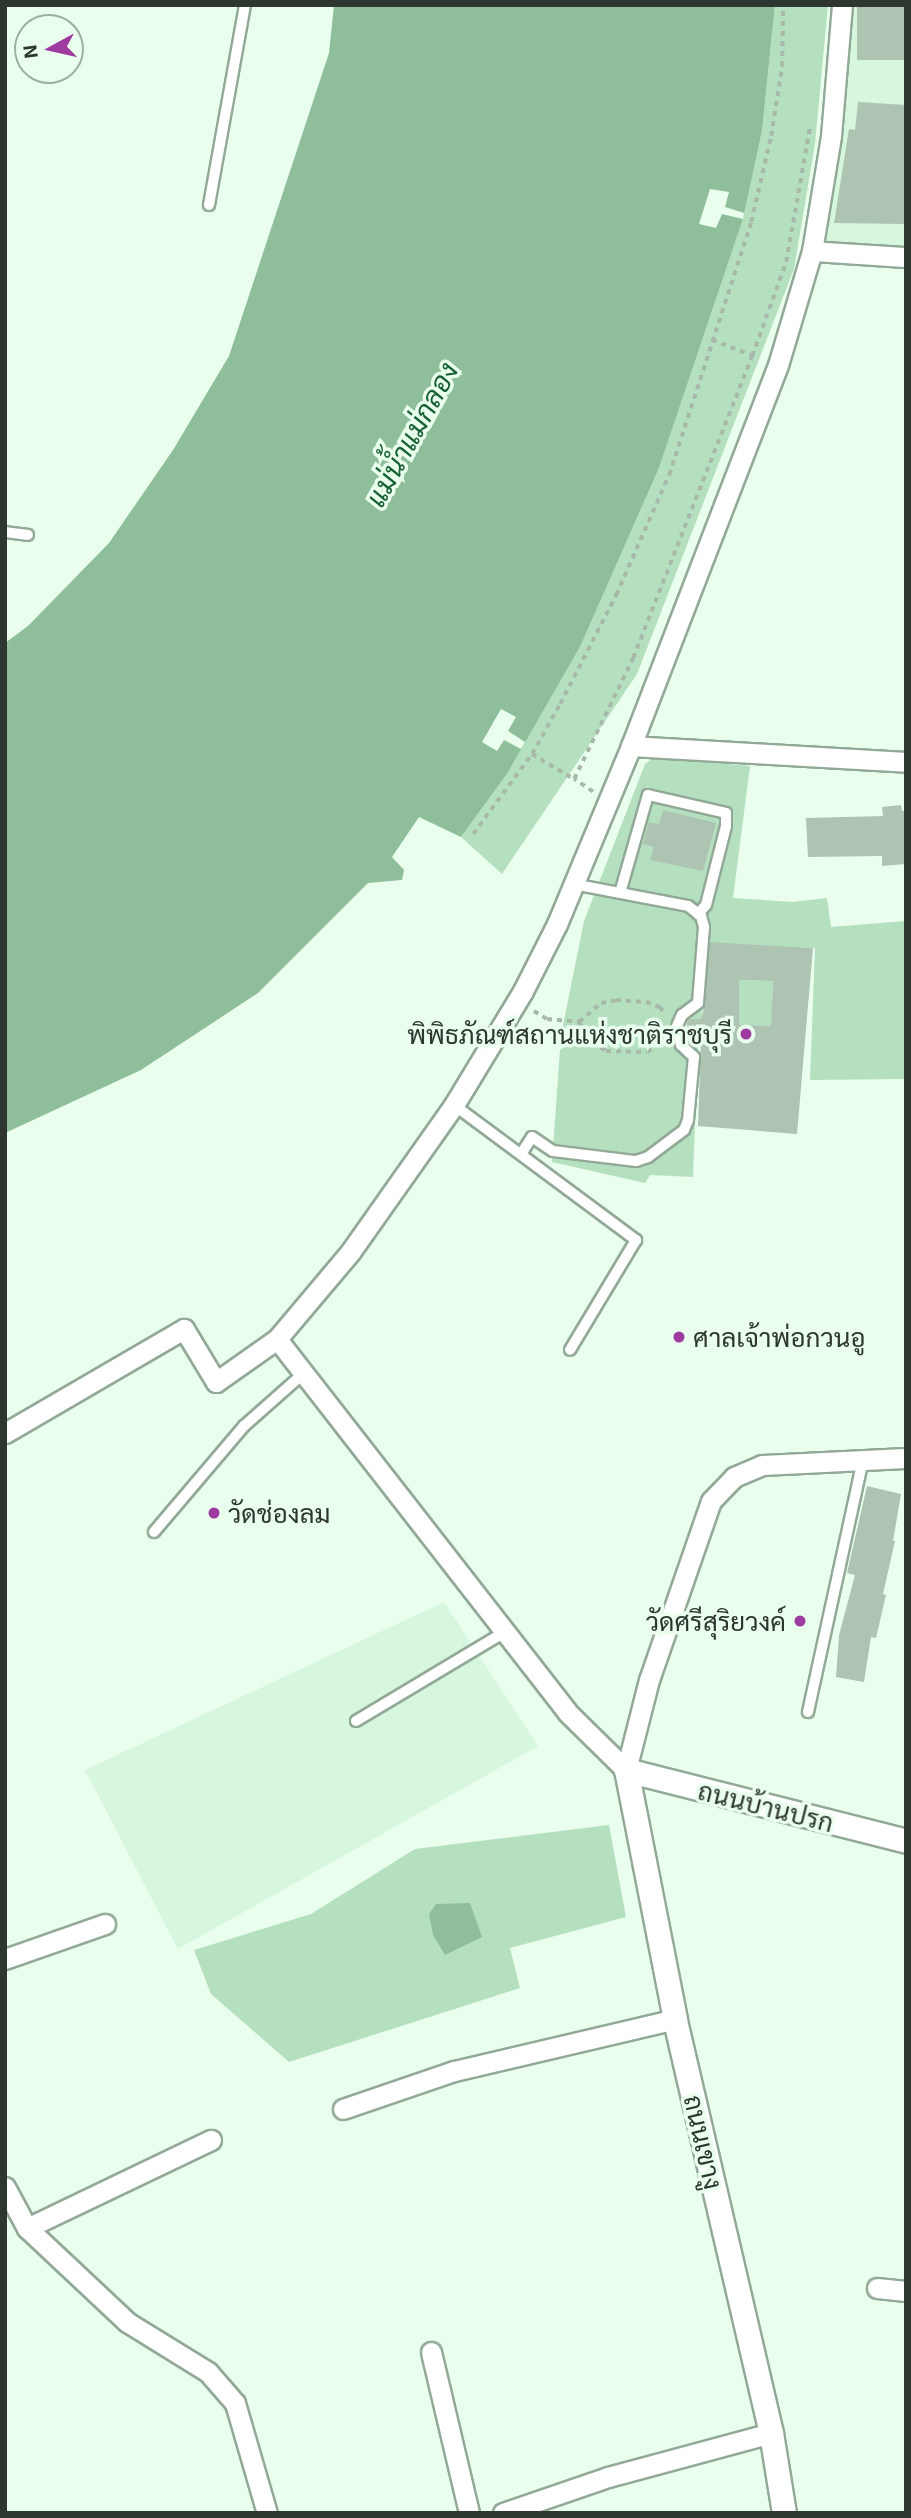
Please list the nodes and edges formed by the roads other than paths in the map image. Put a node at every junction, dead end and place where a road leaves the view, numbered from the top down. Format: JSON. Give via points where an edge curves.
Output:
{"nodes":[{"id":1,"x":245,"y":5,"type":"edge"},
{"id":2,"x":842,"y":5,"type":"edge"},
{"id":3,"x":209,"y":205,"type":"dead end"},
{"id":4,"x":812,"y":251,"type":"junction"},
{"id":5,"x":906,"y":257,"type":"edge"},
{"id":6,"x":5,"y":532,"type":"edge"},
{"id":7,"x":28,"y":535,"type":"dead end"},
{"id":8,"x":631,"y":746,"type":"junction"},
{"id":9,"x":906,"y":762,"type":"edge"},
{"id":10,"x":573,"y":884,"type":"junction"},
{"id":11,"x":620,"y":892,"type":"junction"},
{"id":12,"x":698,"y":914,"type":"junction"},
{"id":13,"x":454,"y":1105,"type":"junction"},
{"id":14,"x":521,"y":1154,"type":"junction"},
{"id":15,"x":277,"y":1339,"type":"junction"},
{"id":16,"x":570,"y":1350,"type":"dead end"},
{"id":17,"x":303,"y":1373,"type":"junction"},
{"id":18,"x":5,"y":1433,"type":"edge"},
{"id":19,"x":906,"y":1458,"type":"edge"},
{"id":20,"x":863,"y":1460,"type":"junction"},
{"id":21,"x":154,"y":1532,"type":"dead end"},
{"id":22,"x":505,"y":1632,"type":"junction"},
{"id":23,"x":808,"y":1712,"type":"dead end"},
{"id":24,"x":356,"y":1721,"type":"dead end"},
{"id":25,"x":626,"y":1770,"type":"junction"},
{"id":26,"x":906,"y":1841,"type":"edge"},
{"id":27,"x":105,"y":1924,"type":"dead end"},
{"id":28,"x":5,"y":1959,"type":"edge"},
{"id":29,"x":675,"y":2019,"type":"junction"},
{"id":30,"x":343,"y":2109,"type":"dead end"},
{"id":31,"x":211,"y":2140,"type":"dead end"},
{"id":32,"x":5,"y":2187,"type":"edge"},
{"id":33,"x":27,"y":2228,"type":"junction"},
{"id":34,"x":877,"y":2288,"type":"dead end"},
{"id":35,"x":906,"y":2291,"type":"edge"},
{"id":36,"x":431,"y":2352,"type":"dead end"},
{"id":37,"x":771,"y":2433,"type":"junction"},
{"id":38,"x":267,"y":2513,"type":"edge"},
{"id":39,"x":469,"y":2513,"type":"edge"},
{"id":40,"x":503,"y":2513,"type":"edge"},
{"id":41,"x":784,"y":2513,"type":"edge"}],
"edges":[{"from":1,"to":3,"type":"lane"},
{"from":2,"to":4,"type":"street","via":[[831,136]]},
{"from":4,"to":5,"type":"street"},
{"from":4,"to":8,"type":"street","via":[[778,365]]},
{"from":6,"to":7,"type":"lane"},
{"from":8,"to":9,"type":"street"},
{"from":8,"to":10,"type":"street"},
{"from":10,"to":11,"type":"lane"},
{"from":10,"to":13,"type":"street","via":[[517,1000]]},
{"from":11,"to":12,"type":"lane","via":[[688,906]]},
{"from":11,"to":12,"type":"lane","via":[[648,795],[726,813],[706,905]]},
{"from":12,"to":14,"type":"lane","via":[[704,927],[698,1003],[682,1015],[677,1026],[681,1045],[694,1057],[684,1130],[636,1161],[552,1151],[533,1137]]},
{"from":13,"to":14,"type":"lane"},
{"from":13,"to":15,"type":"street","via":[[351,1251]]},
{"from":14,"to":16,"type":"lane","via":[[636,1241]]},
{"from":15,"to":17,"type":"street"},
{"from":15,"to":18,"type":"street","via":[[216,1382],[184,1328]]},
{"from":17,"to":21,"type":"lane","via":[[244,1426]]},
{"from":17,"to":22,"type":"street"},
{"from":19,"to":20,"type":"street"},
{"from":20,"to":23,"type":"lane"},
{"from":20,"to":25,"type":"street","via":[[762,1465],[734,1477],[711,1501],[649,1679]]},
{"from":22,"to":24,"type":"lane"},
{"from":22,"to":25,"type":"street","via":[[567,1712]]},
{"from":25,"to":26,"type":"street","name":"ถนนบ้านปรก"},
{"from":25,"to":29,"type":"street","name":"ถนนเขางู"},
{"from":27,"to":28,"type":"street"},
{"from":29,"to":30,"type":"street","via":[[454,2071]]},
{"from":29,"to":37,"type":"street","name":"ถนนเขางู"},
{"from":31,"to":33,"type":"street"},
{"from":32,"to":33,"type":"street"},
{"from":33,"to":38,"type":"street","via":[[127,2322],[208,2372],[235,2403]]},
{"from":34,"to":35,"type":"street"},
{"from":36,"to":39,"type":"street"},
{"from":37,"to":40,"type":"street","via":[[608,2477]]},
{"from":37,"to":41,"type":"street","name":"ถนนเขางู"}]}
